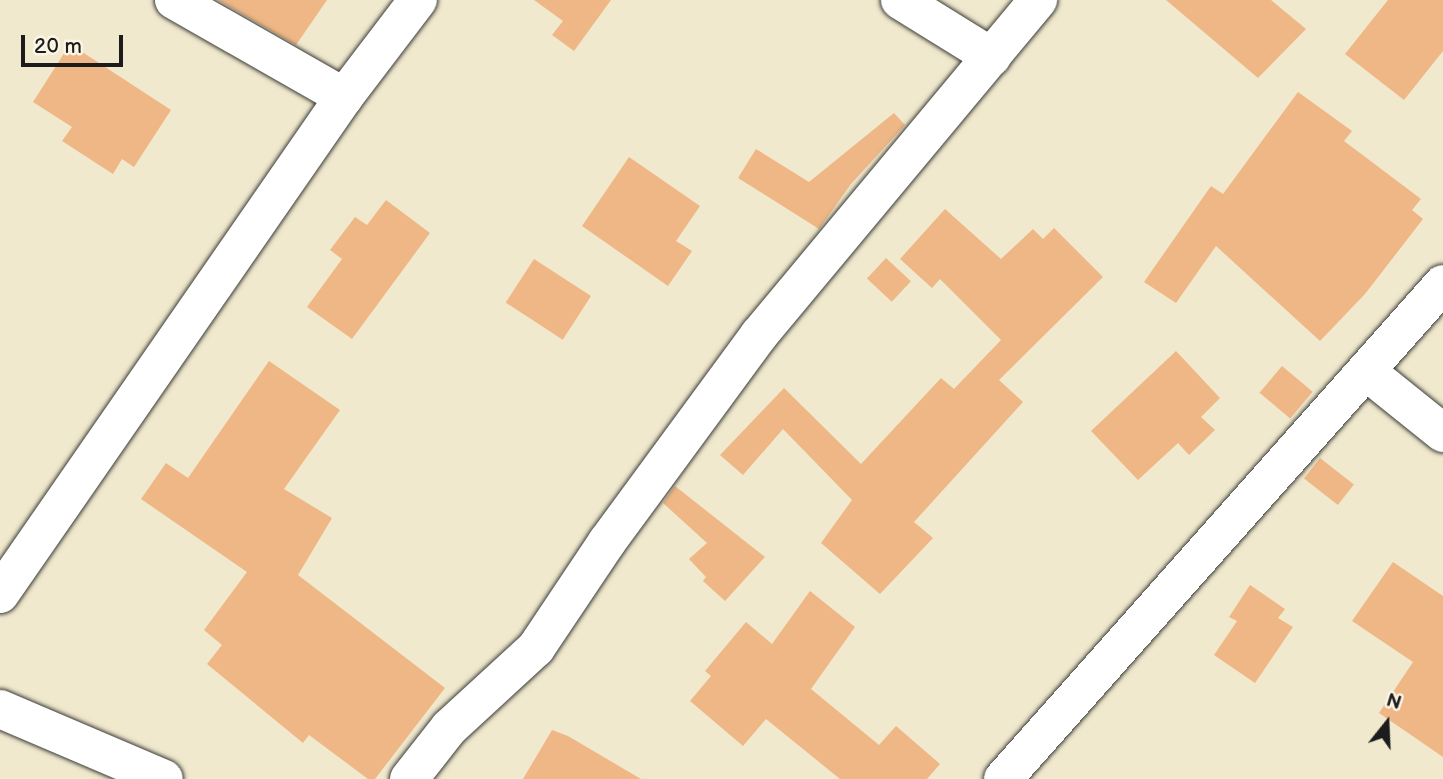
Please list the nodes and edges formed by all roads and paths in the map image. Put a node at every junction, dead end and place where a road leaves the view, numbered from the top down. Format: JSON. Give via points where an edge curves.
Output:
{"nodes":[{"id":1,"x":174,"y":0,"type":"edge"},
{"id":2,"x":418,"y":0,"type":"edge"},
{"id":3,"x":900,"y":0,"type":"edge"},
{"id":4,"x":1038,"y":0,"type":"edge"},
{"id":5,"x":992,"y":57,"type":"junction"},
{"id":6,"x":344,"y":97,"type":"junction"},
{"id":7,"x":1443,"y":284,"type":"edge"},
{"id":8,"x":1366,"y":371,"type":"junction"},
{"id":9,"x":1443,"y":433,"type":"edge"},
{"id":10,"x":0,"y":594,"type":"edge"},
{"id":11,"x":0,"y":709,"type":"edge"},
{"id":12,"x":164,"y":779,"type":"edge"},
{"id":13,"x":409,"y":779,"type":"edge"},
{"id":14,"x":1003,"y":779,"type":"edge"}],
"edges":[{"from":1,"to":6,"type":"street"},
{"from":2,"to":6,"type":"street"},
{"from":3,"to":5,"type":"street"},
{"from":4,"to":5,"type":"street"},
{"from":5,"to":13,"type":"street","via":[[759,335],[607,542],[536,648],[449,728]]},
{"from":6,"to":10,"type":"street"},
{"from":7,"to":8,"type":"street"},
{"from":8,"to":9,"type":"street"},
{"from":8,"to":14,"type":"street"},
{"from":11,"to":12,"type":"street"}]}
